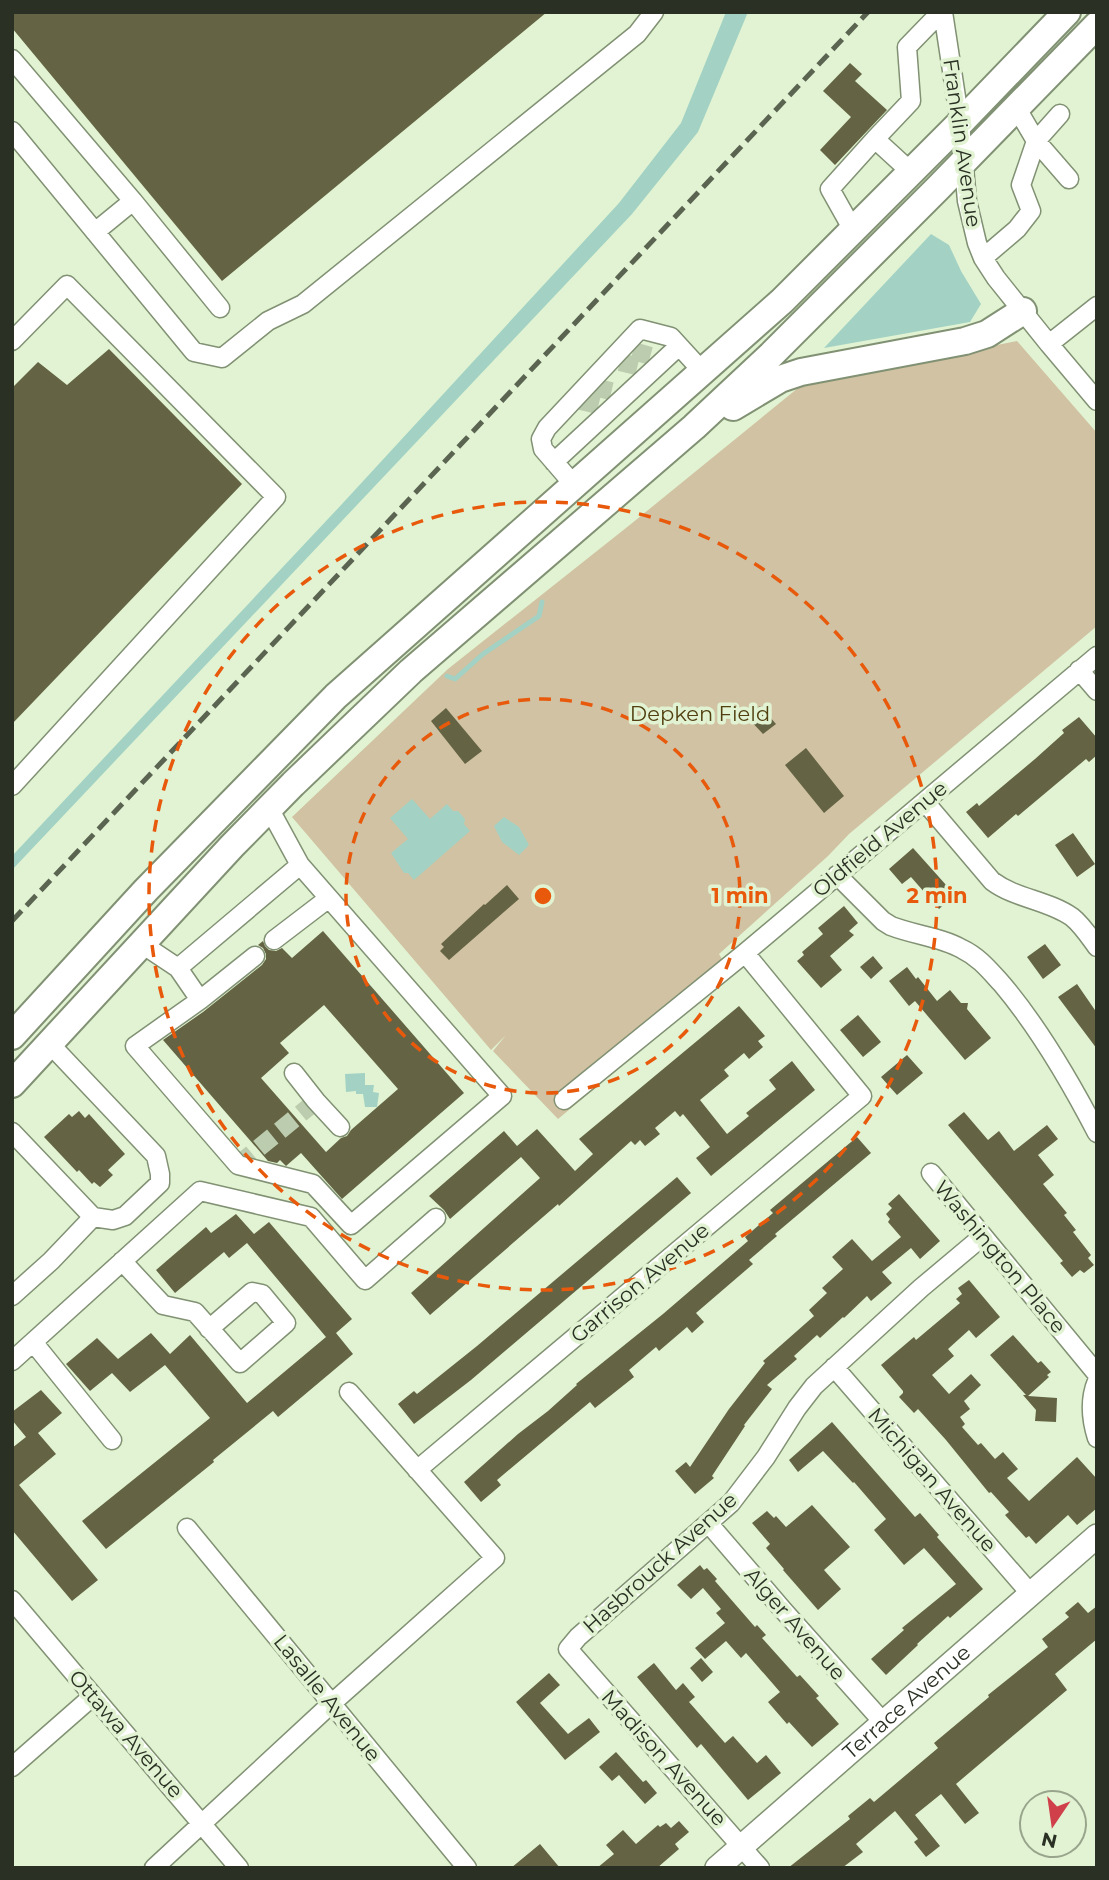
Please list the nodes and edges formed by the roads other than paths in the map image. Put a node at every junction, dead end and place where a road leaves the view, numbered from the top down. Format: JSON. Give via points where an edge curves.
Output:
{"nodes":[{"id":1,"x":654,"y":12,"type":"edge"},
{"id":2,"x":942,"y":12,"type":"edge"},
{"id":3,"x":1067,"y":12,"type":"edge"},
{"id":4,"x":1097,"y":24,"type":"edge"},
{"id":5,"x":12,"y":59,"type":"edge"},
{"id":6,"x":1016,"y":107,"type":"junction"},
{"id":7,"x":1059,"y":114,"type":"dead end"},
{"id":8,"x":960,"y":123,"type":"junction"},
{"id":9,"x":12,"y":131,"type":"edge"},
{"id":10,"x":876,"y":139,"type":"junction"},
{"id":11,"x":1036,"y":141,"type":"junction"},
{"id":12,"x":963,"y":163,"type":"junction"},
{"id":13,"x":911,"y":172,"type":"junction"},
{"id":14,"x":1069,"y":179,"type":"dead end"},
{"id":15,"x":133,"y":201,"type":"junction"},
{"id":16,"x":853,"y":230,"type":"junction"},
{"id":17,"x":95,"y":232,"type":"junction"},
{"id":18,"x":983,"y":258,"type":"junction"},
{"id":19,"x":1097,"y":306,"type":"edge"},
{"id":20,"x":220,"y":308,"type":"dead end"},
{"id":21,"x":1023,"y":311,"type":"junction"},
{"id":22,"x":12,"y":341,"type":"edge"},
{"id":23,"x":1049,"y":344,"type":"junction"},
{"id":24,"x":679,"y":346,"type":"junction"},
{"id":25,"x":637,"y":359,"type":"junction"},
{"id":26,"x":703,"y":372,"type":"junction"},
{"id":27,"x":1097,"y":401,"type":"edge"},
{"id":28,"x":694,"y":427,"type":"junction"},
{"id":29,"x":554,"y":462,"type":"junction"},
{"id":30,"x":575,"y":485,"type":"junction"},
{"id":31,"x":1097,"y":656,"type":"edge"},
{"id":32,"x":1079,"y":670,"type":"junction"},
{"id":33,"x":1097,"y":691,"type":"edge"},
{"id":34,"x":12,"y":786,"type":"edge"},
{"id":35,"x":925,"y":802,"type":"junction"},
{"id":36,"x":269,"y":808,"type":"junction"},
{"id":37,"x":300,"y":865,"type":"junction"},
{"id":38,"x":837,"y":875,"type":"junction"},
{"id":39,"x":329,"y":898,"type":"junction"},
{"id":40,"x":274,"y":940,"type":"dead end"},
{"id":41,"x":142,"y":944,"type":"junction"},
{"id":42,"x":1097,"y":947,"type":"edge"},
{"id":43,"x":744,"y":953,"type":"junction"},
{"id":44,"x":255,"y":956,"type":"dead end"},
{"id":45,"x":178,"y":968,"type":"junction"},
{"id":46,"x":200,"y":1000,"type":"junction"},
{"id":47,"x":12,"y":1036,"type":"edge"},
{"id":48,"x":49,"y":1043,"type":"junction"},
{"id":49,"x":294,"y":1073,"type":"dead end"},
{"id":50,"x":12,"y":1084,"type":"edge"},
{"id":51,"x":564,"y":1100,"type":"dead end"},
{"id":52,"x":340,"y":1126,"type":"dead end"},
{"id":53,"x":12,"y":1132,"type":"edge"},
{"id":54,"x":1097,"y":1133,"type":"edge"},
{"id":55,"x":931,"y":1173,"type":"dead end"},
{"id":56,"x":93,"y":1217,"type":"junction"},
{"id":57,"x":436,"y":1219,"type":"dead end"},
{"id":58,"x":351,"y":1225,"type":"junction"},
{"id":59,"x":983,"y":1236,"type":"junction"},
{"id":60,"x":333,"y":1242,"type":"junction"},
{"id":61,"x":122,"y":1261,"type":"junction"},
{"id":62,"x":12,"y":1296,"type":"edge"},
{"id":63,"x":209,"y":1329,"type":"dead end"},
{"id":64,"x":33,"y":1342,"type":"junction"},
{"id":65,"x":12,"y":1361,"type":"edge"},
{"id":66,"x":834,"y":1367,"type":"junction"},
{"id":67,"x":1097,"y":1374,"type":"edge"},
{"id":68,"x":1097,"y":1381,"type":"edge"},
{"id":69,"x":349,"y":1392,"type":"dead end"},
{"id":70,"x":1097,"y":1438,"type":"edge"},
{"id":71,"x":112,"y":1440,"type":"dead end"},
{"id":72,"x":417,"y":1471,"type":"junction"},
{"id":73,"x":709,"y":1524,"type":"junction"},
{"id":74,"x":187,"y":1528,"type":"dead end"},
{"id":75,"x":1097,"y":1536,"type":"edge"},
{"id":76,"x":1030,"y":1593,"type":"junction"},
{"id":77,"x":12,"y":1600,"type":"edge"},
{"id":78,"x":19,"y":1621,"type":"edge"},
{"id":79,"x":568,"y":1649,"type":"joint"},
{"id":80,"x":93,"y":1696,"type":"junction"},
{"id":81,"x":331,"y":1704,"type":"junction"},
{"id":82,"x":883,"y":1722,"type":"junction"},
{"id":83,"x":12,"y":1767,"type":"edge"},
{"id":84,"x":202,"y":1823,"type":"junction"},
{"id":85,"x":742,"y":1846,"type":"junction"},
{"id":86,"x":154,"y":1868,"type":"edge"},
{"id":87,"x":239,"y":1868,"type":"edge"},
{"id":88,"x":467,"y":1868,"type":"edge"},
{"id":89,"x":717,"y":1868,"type":"edge"},
{"id":90,"x":760,"y":1868,"type":"edge"}],
"edges":[{"from":1,"to":17,"type":"street","via":[[637,34],[303,304],[268,321],[222,358],[194,352]]},
{"from":2,"to":8,"type":"street","name":"Franklin Avenue"},
{"from":2,"to":10,"type":"street","via":[[907,47],[911,102]]},
{"from":3,"to":8,"type":"highway"},
{"from":4,"to":6,"type":"highway"},
{"from":5,"to":15,"type":"street"},
{"from":6,"to":11,"type":"street"},
{"from":6,"to":12,"type":"highway"},
{"from":7,"to":11,"type":"street"},
{"from":8,"to":12,"type":"street","name":"Franklin Avenue"},
{"from":8,"to":13,"type":"highway"},
{"from":9,"to":17,"type":"street"},
{"from":10,"to":13,"type":"street"},
{"from":10,"to":16,"type":"street","via":[[830,189]]},
{"from":11,"to":14,"type":"street"},
{"from":11,"to":18,"type":"street","via":[[1021,186],[1031,211]]},
{"from":12,"to":18,"type":"street","name":"Franklin Avenue","via":[[972,227]]},
{"from":12,"to":28,"type":"highway"},
{"from":13,"to":16,"type":"highway"},
{"from":15,"to":17,"type":"street"},
{"from":15,"to":20,"type":"street"},
{"from":16,"to":26,"type":"highway"},
{"from":18,"to":21,"type":"street","name":"Franklin Avenue"},
{"from":19,"to":23,"type":"street"},
{"from":21,"to":23,"type":"street","name":"Franklin Avenue"},
{"from":21,"to":28,"type":"highway","via":[[987,334],[965,341],[780,379]]},
{"from":22,"to":34,"type":"street","via":[[67,285],[276,497]]},
{"from":23,"to":27,"type":"street","name":"Franklin Avenue"},
{"from":24,"to":25,"type":"street"},
{"from":24,"to":25,"type":"street","via":[[671,337],[640,329]]},
{"from":24,"to":26,"type":"street"},
{"from":25,"to":29,"type":"street","via":[[614,400]]},
{"from":25,"to":29,"type":"street","via":[[584,393],[547,428],[541,439],[543,449]]},
{"from":26,"to":30,"type":"highway"},
{"from":28,"to":36,"type":"highway","via":[[411,671]]},
{"from":29,"to":30,"type":"street"},
{"from":30,"to":47,"type":"highway","via":[[336,696],[146,890]]},
{"from":31,"to":32,"type":"street","name":"Oldfield Avenue"},
{"from":32,"to":33,"type":"street"},
{"from":32,"to":35,"type":"street","name":"Oldfield Avenue"},
{"from":35,"to":38,"type":"street","name":"Oldfield Avenue"},
{"from":35,"to":42,"type":"street","via":[[992,881],[1065,913]]},
{"from":36,"to":37,"type":"street"},
{"from":36,"to":41,"type":"highway"},
{"from":37,"to":39,"type":"street"},
{"from":37,"to":45,"type":"street"},
{"from":38,"to":43,"type":"street","name":"Oldfield Avenue"},
{"from":38,"to":54,"type":"street","via":[[891,926],[961,948],[986,966],[1034,1028]]},
{"from":39,"to":40,"type":"street"},
{"from":39,"to":58,"type":"street","via":[[502,1096]]},
{"from":41,"to":45,"type":"street"},
{"from":41,"to":48,"type":"highway"},
{"from":43,"to":51,"type":"street","name":"Oldfield Avenue"},
{"from":43,"to":72,"type":"street","name":"Garrison Avenue","via":[[862,1096]]},
{"from":44,"to":46,"type":"street"},
{"from":45,"to":46,"type":"street"},
{"from":46,"to":58,"type":"street","via":[[135,1046],[238,1165],[313,1184]]},
{"from":48,"to":50,"type":"highway"},
{"from":48,"to":56,"type":"street","via":[[156,1156],[160,1182],[125,1216],[113,1220]]},
{"from":49,"to":52,"type":"street"},
{"from":53,"to":56,"type":"street"},
{"from":55,"to":59,"type":"street","name":"Washington Place"},
{"from":56,"to":62,"type":"street"},
{"from":57,"to":60,"type":"street","via":[[365,1280]]},
{"from":58,"to":60,"type":"street"},
{"from":59,"to":66,"type":"street","name":"Hasbrouck Avenue"},
{"from":59,"to":67,"type":"street","name":"Washington Place"},
{"from":60,"to":61,"type":"street","via":[[311,1217],[200,1191]]},
{"from":61,"to":63,"type":"street","via":[[163,1305],[195,1312]]},
{"from":61,"to":64,"type":"street"},
{"from":64,"to":65,"type":"street"},
{"from":64,"to":71,"type":"street"},
{"from":66,"to":73,"type":"street","name":"Hasbrouck Avenue","via":[[797,1408],[732,1503]]},
{"from":66,"to":76,"type":"street","name":"Michigan Avenue"},
{"from":68,"to":70,"type":"street","via":[[1091,1405]]},
{"from":69,"to":72,"type":"street"},
{"from":72,"to":81,"type":"street","via":[[495,1558]]},
{"from":73,"to":79,"type":"street","name":"Hasbrouck Avenue"},
{"from":73,"to":82,"type":"street","name":"Alger Avenue"},
{"from":74,"to":81,"type":"street","name":"Lasalle Avenue"},
{"from":75,"to":76,"type":"main road","name":"Terrace Avenue"},
{"from":76,"to":82,"type":"main road","name":"Terrace Avenue"},
{"from":77,"to":78,"type":"street","name":"Ottawa Avenue"},
{"from":78,"to":80,"type":"street","name":"Ottawa Avenue"},
{"from":79,"to":85,"type":"street","name":"Madison Avenue"},
{"from":80,"to":83,"type":"street"},
{"from":80,"to":84,"type":"street","name":"Ottawa Avenue"},
{"from":81,"to":84,"type":"street"},
{"from":81,"to":88,"type":"street","name":"Lasalle Avenue"},
{"from":82,"to":85,"type":"main road","name":"Terrace Avenue"},
{"from":84,"to":86,"type":"street"},
{"from":84,"to":87,"type":"street","name":"Ottawa Avenue"},
{"from":85,"to":89,"type":"main road","name":"Terrace Avenue"},
{"from":85,"to":90,"type":"street","name":"Madison Avenue"}]}
